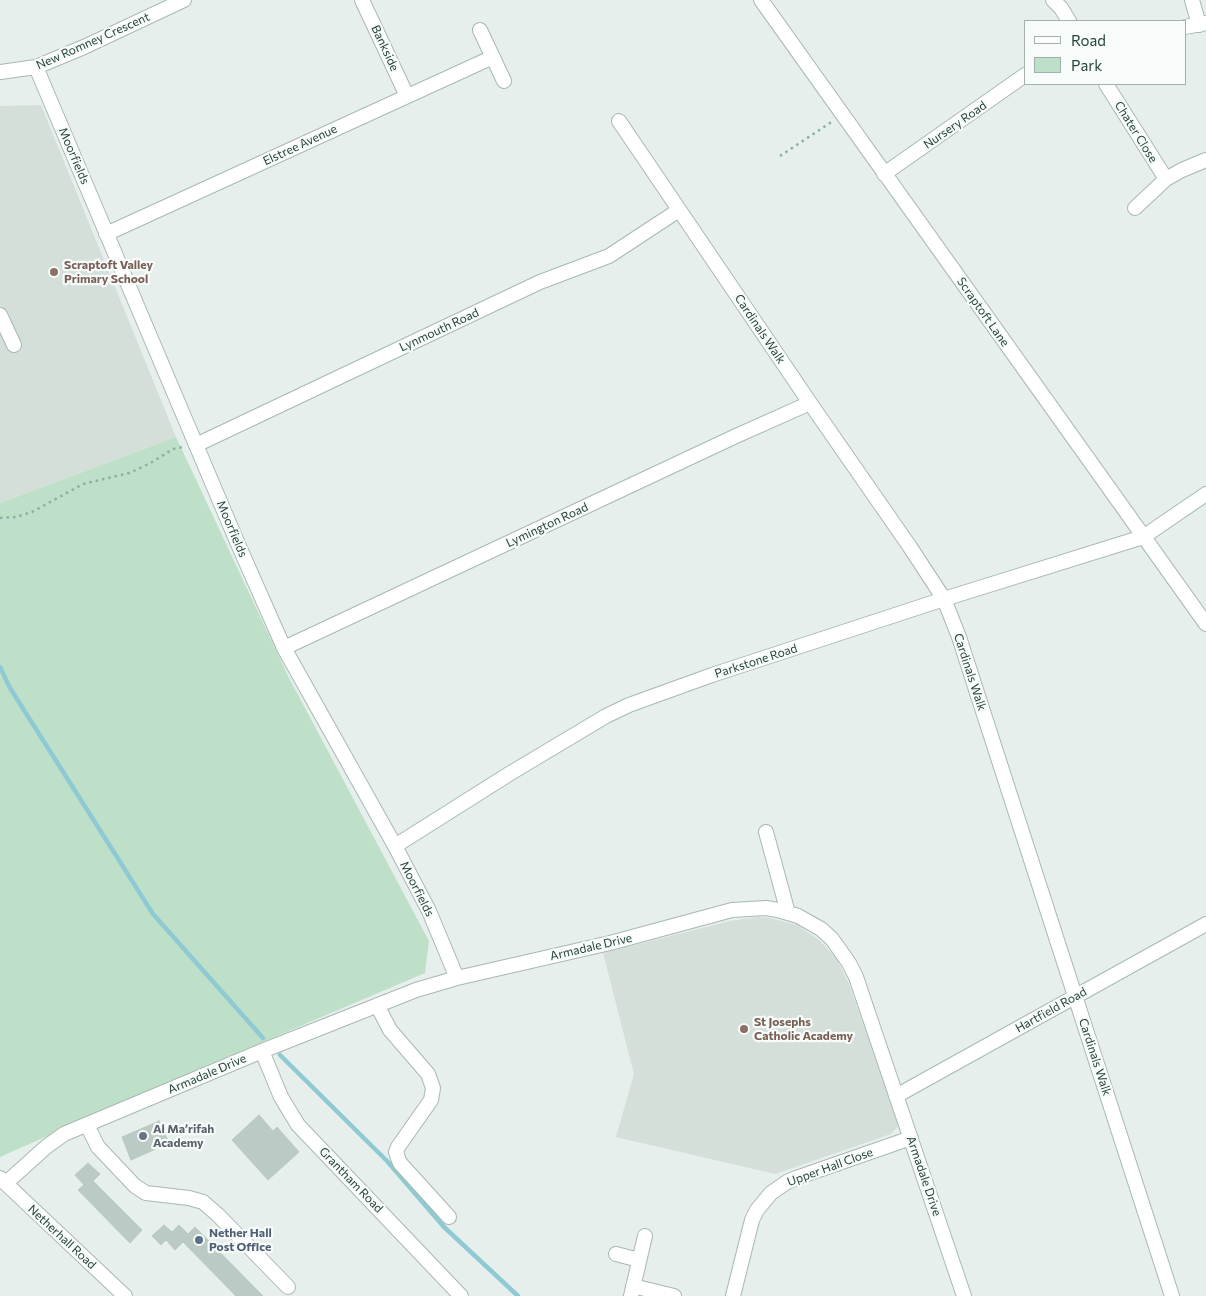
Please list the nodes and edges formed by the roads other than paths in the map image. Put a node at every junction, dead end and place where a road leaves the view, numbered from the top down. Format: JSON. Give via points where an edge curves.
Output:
{"nodes":[{"id":1,"x":362,"y":0,"type":"edge"},
{"id":2,"x":761,"y":0,"type":"edge"},
{"id":3,"x":1053,"y":0,"type":"edge"},
{"id":4,"x":1192,"y":0,"type":"edge"},
{"id":5,"x":176,"y":2,"type":"edge"},
{"id":6,"x":1069,"y":20,"type":"edge"},
{"id":7,"x":1203,"y":24,"type":"edge"},
{"id":8,"x":1186,"y":27,"type":"edge"},
{"id":9,"x":480,"y":30,"type":"dead end"},
{"id":10,"x":493,"y":57,"type":"junction"},
{"id":11,"x":36,"y":67,"type":"junction"},
{"id":12,"x":0,"y":72,"type":"edge"},
{"id":13,"x":1024,"y":77,"type":"edge"},
{"id":14,"x":504,"y":81,"type":"dead end"},
{"id":15,"x":1107,"y":85,"type":"edge"},
{"id":16,"x":407,"y":96,"type":"junction"},
{"id":17,"x":619,"y":121,"type":"dead end"},
{"id":18,"x":1206,"y":160,"type":"edge"},
{"id":19,"x":884,"y":174,"type":"junction"},
{"id":20,"x":1166,"y":180,"type":"junction"},
{"id":21,"x":1135,"y":208,"type":"dead end"},
{"id":22,"x":679,"y":210,"type":"junction"},
{"id":23,"x":106,"y":234,"type":"junction"},
{"id":24,"x":0,"y":315,"type":"edge"},
{"id":25,"x":14,"y":345,"type":"dead end"},
{"id":26,"x":810,"y":403,"type":"junction"},
{"id":27,"x":196,"y":445,"type":"junction"},
{"id":28,"x":1206,"y":494,"type":"edge"},
{"id":29,"x":1143,"y":537,"type":"junction"},
{"id":30,"x":944,"y":599,"type":"junction"},
{"id":31,"x":1206,"y":624,"type":"edge"},
{"id":32,"x":284,"y":648,"type":"junction"},
{"id":33,"x":766,"y":832,"type":"dead end"},
{"id":34,"x":395,"y":846,"type":"junction"},
{"id":35,"x":788,"y":913,"type":"junction"},
{"id":36,"x":1206,"y":924,"type":"edge"},
{"id":37,"x":457,"y":978,"type":"junction"},
{"id":38,"x":1075,"y":996,"type":"junction"},
{"id":39,"x":376,"y":1005,"type":"junction"},
{"id":40,"x":262,"y":1051,"type":"junction"},
{"id":41,"x":896,"y":1096,"type":"junction"},
{"id":42,"x":87,"y":1124,"type":"junction"},
{"id":43,"x":911,"y":1138,"type":"junction"},
{"id":44,"x":3,"y":1180,"type":"edge"},
{"id":45,"x":449,"y":1217,"type":"dead end"},
{"id":46,"x":645,"y":1236,"type":"dead end"},
{"id":47,"x":616,"y":1254,"type":"dead end"},
{"id":48,"x":639,"y":1260,"type":"junction"},
{"id":49,"x":288,"y":1287,"type":"dead end"},
{"id":50,"x":632,"y":1291,"type":"edge"},
{"id":51,"x":124,"y":1296,"type":"edge"},
{"id":52,"x":461,"y":1296,"type":"edge"},
{"id":53,"x":674,"y":1296,"type":"edge"},
{"id":54,"x":732,"y":1296,"type":"edge"},
{"id":55,"x":964,"y":1296,"type":"edge"},
{"id":56,"x":1172,"y":1296,"type":"edge"}],
"edges":[{"from":1,"to":16,"type":"street","name":"Bankside"},
{"from":2,"to":19,"type":"street","name":"Scraptoft Lane"},
{"from":3,"to":6,"type":"street"},
{"from":4,"to":7,"type":"street"},
{"from":5,"to":11,"type":"street","name":"New Romney Crescent"},
{"from":7,"to":8,"type":"street"},
{"from":9,"to":10,"type":"street"},
{"from":10,"to":14,"type":"street"},
{"from":10,"to":16,"type":"street","name":"Elstree Avenue"},
{"from":11,"to":12,"type":"street","name":"New Romney Crescent"},
{"from":11,"to":23,"type":"street","name":"Moorfields"},
{"from":13,"to":19,"type":"street","name":"Nursery Road"},
{"from":15,"to":20,"type":"street","name":"Chater Close"},
{"from":16,"to":23,"type":"street","name":"Elstree Avenue"},
{"from":17,"to":22,"type":"street","name":"Cardinals Walk"},
{"from":18,"to":20,"type":"street"},
{"from":19,"to":29,"type":"street","name":"Scraptoft Lane"},
{"from":20,"to":21,"type":"street"},
{"from":22,"to":26,"type":"street","name":"Cardinals Walk"},
{"from":22,"to":27,"type":"street","name":"Lynmouth Road","via":[[609,256],[540,282]]},
{"from":23,"to":27,"type":"street","name":"Moorfields"},
{"from":24,"to":25,"type":"street"},
{"from":26,"to":30,"type":"street","name":"Cardinals Walk"},
{"from":26,"to":32,"type":"street","name":"Lymington Road"},
{"from":27,"to":32,"type":"street","name":"Moorfields"},
{"from":28,"to":29,"type":"street","name":"Parkstone Road"},
{"from":29,"to":30,"type":"street","name":"Parkstone Road"},
{"from":29,"to":31,"type":"street","name":"Scraptoft Lane"},
{"from":30,"to":34,"type":"street","name":"Parkstone Road","via":[[629,705],[509,774]]},
{"from":30,"to":38,"type":"street","name":"Cardinals Walk"},
{"from":32,"to":34,"type":"street","name":"Moorfields"},
{"from":33,"to":35,"type":"street"},
{"from":34,"to":37,"type":"street","name":"Moorfields","via":[[429,911]]},
{"from":35,"to":37,"type":"street","name":"Armadale Drive","via":[[761,908],[732,910],[610,943]]},
{"from":35,"to":41,"type":"street","name":"Armadale Drive","via":[[820,929],[849,963]]},
{"from":36,"to":38,"type":"street","name":"Hartfield Road"},
{"from":37,"to":39,"type":"street","name":"Armadale Drive"},
{"from":38,"to":41,"type":"street","name":"Hartfield Road"},
{"from":38,"to":56,"type":"street","name":"Cardinals Walk"},
{"from":39,"to":40,"type":"street","name":"Armadale Drive"},
{"from":39,"to":45,"type":"street","via":[[390,1030],[428,1074],[433,1088],[431,1100],[398,1147],[398,1158]]},
{"from":40,"to":42,"type":"street","name":"Armadale Drive"},
{"from":40,"to":52,"type":"street","name":"Grantham Road","via":[[281,1097],[298,1125]]},
{"from":41,"to":43,"type":"street","name":"Armadale Drive"},
{"from":42,"to":44,"type":"street","name":"Armadale Drive","via":[[64,1134]]},
{"from":42,"to":49,"type":"street","via":[[98,1147],[135,1186],[146,1192],[203,1202]]},
{"from":43,"to":54,"type":"street","name":"Upper Hall Close","via":[[796,1178],[770,1193],[752,1220]]},
{"from":43,"to":55,"type":"street","name":"Armadale Drive"},
{"from":44,"to":51,"type":"street","name":"Netherhall Road"},
{"from":46,"to":48,"type":"street"},
{"from":47,"to":48,"type":"street"},
{"from":48,"to":50,"type":"street"},
{"from":50,"to":53,"type":"street"}]}
